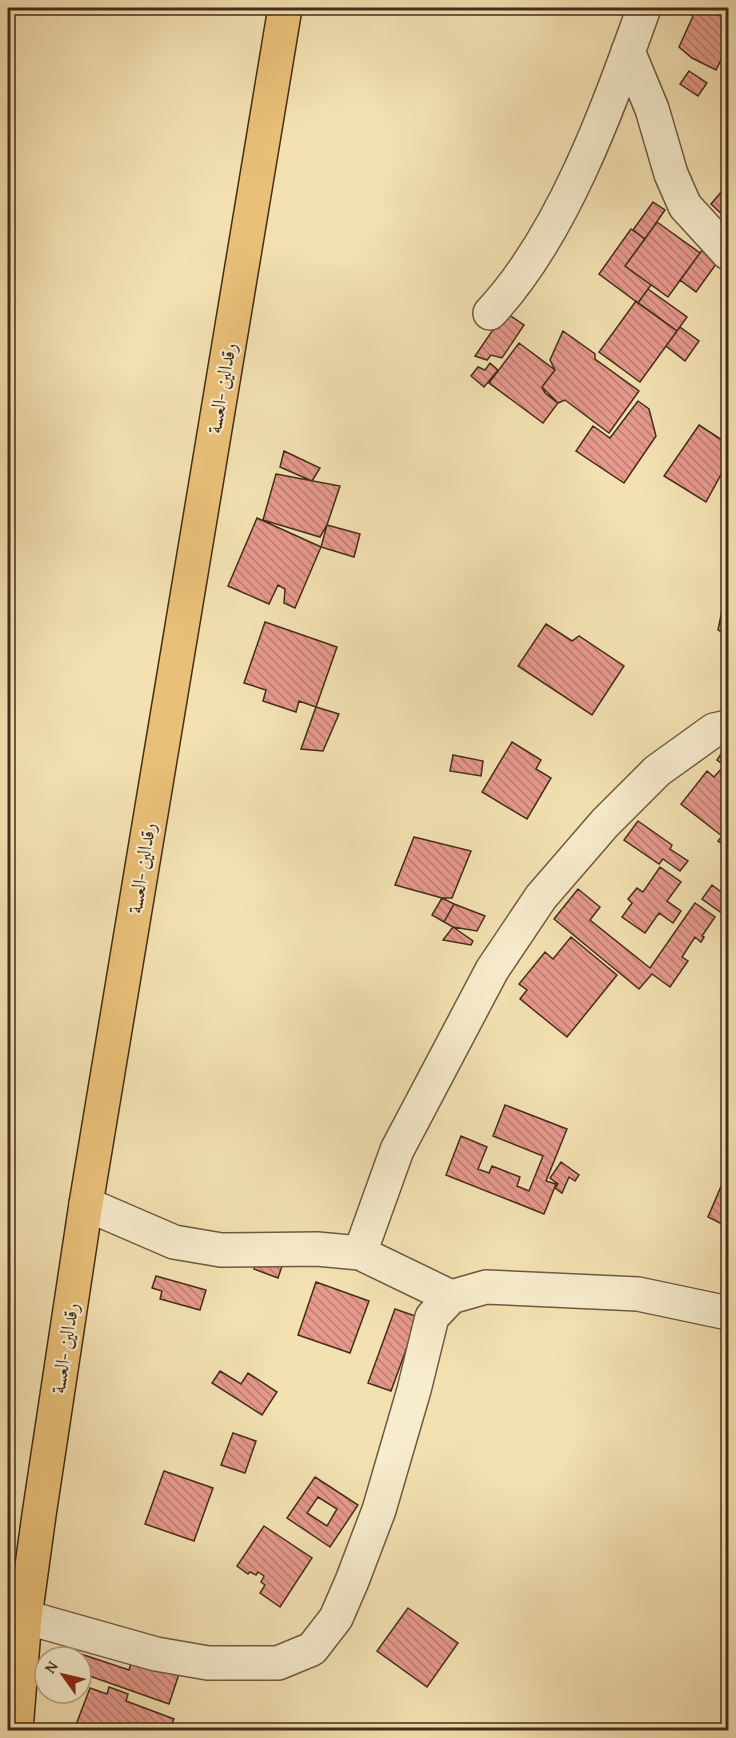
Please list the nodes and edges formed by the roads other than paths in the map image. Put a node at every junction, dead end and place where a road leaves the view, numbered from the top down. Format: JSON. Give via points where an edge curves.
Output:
{"nodes":[{"id":1,"x":285,"y":8,"type":"edge"},
{"id":2,"x":644,"y":8,"type":"edge"},
{"id":3,"x":628,"y":51,"type":"junction"},
{"id":4,"x":729,"y":254,"type":"edge"},
{"id":5,"x":490,"y":313,"type":"dead end"},
{"id":6,"x":729,"y":727,"type":"edge"},
{"id":7,"x":86,"y":1204,"type":"junction"},
{"id":8,"x":360,"y":1253,"type":"junction"},
{"id":9,"x":451,"y":1297,"type":"junction"},
{"id":10,"x":729,"y":1313,"type":"edge"},
{"id":11,"x":25,"y":1617,"type":"junction"},
{"id":12,"x":16,"y":1731,"type":"edge"}],
"edges":[{"from":1,"to":7,"type":"main road","name":"رقدالين -العسة"},
{"from":2,"to":3,"type":"street"},
{"from":3,"to":4,"type":"street","via":[[685,206]]},
{"from":3,"to":5,"type":"street","via":[[596,135],[539,251]]},
{"from":6,"to":8,"type":"street","via":[[714,730],[657,771],[605,823],[542,897],[492,969],[397,1150]]},
{"from":7,"to":8,"type":"street","via":[[174,1242],[221,1250],[317,1249]]},
{"from":7,"to":11,"type":"main road","name":"رقدالين -العسة"},
{"from":8,"to":9,"type":"street"},
{"from":9,"to":10,"type":"street","via":[[486,1287],[638,1294]]},
{"from":9,"to":11,"type":"street","via":[[432,1317],[380,1510],[336,1618],[312,1650],[278,1663],[208,1663],[156,1654]]},
{"from":11,"to":12,"type":"main road","name":"رقدالين -العسة"}]}
